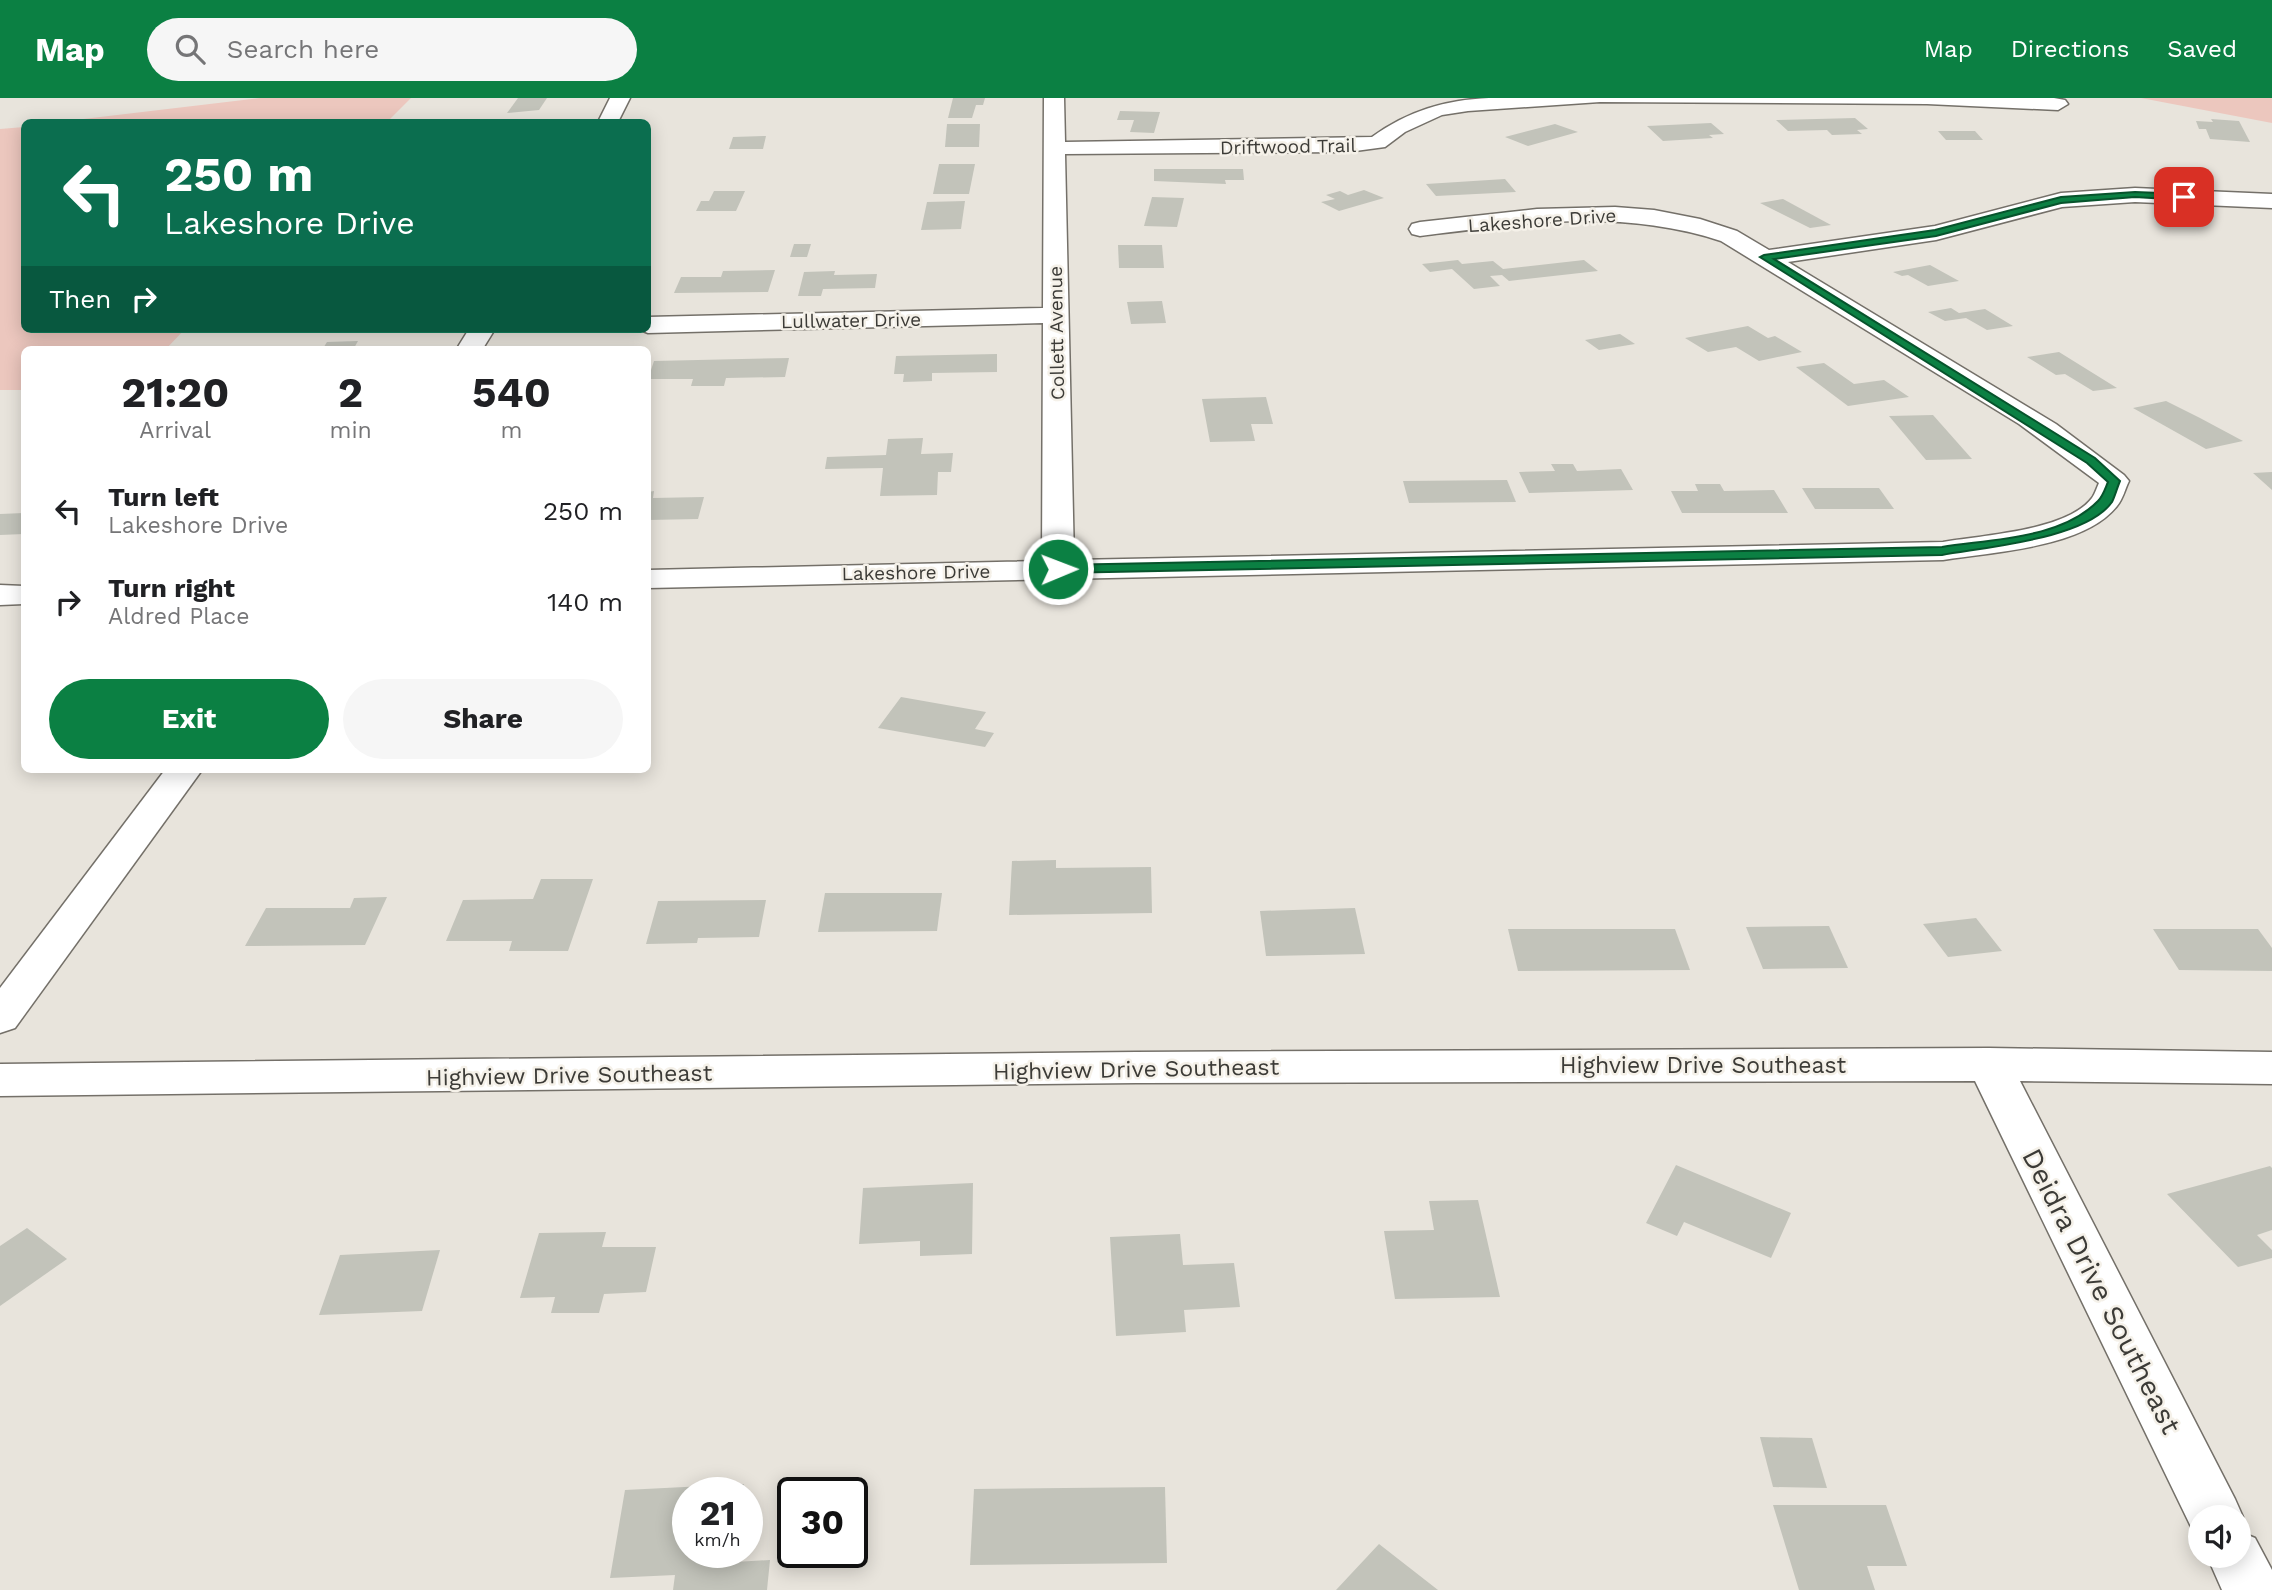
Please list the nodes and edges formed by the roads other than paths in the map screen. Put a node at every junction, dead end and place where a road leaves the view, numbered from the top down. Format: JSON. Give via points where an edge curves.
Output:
{"nodes":[{"id":1,"x":620,"y":98,"type":"edge"},
{"id":2,"x":1054,"y":98,"type":"edge"},
{"id":3,"x":1594,"y":98,"type":"edge"},
{"id":4,"x":1605,"y":98,"type":"edge"},
{"id":5,"x":2058,"y":104,"type":"dead end"},
{"id":6,"x":610,"y":119,"type":"edge"},
{"id":7,"x":1056,"y":148,"type":"junction"},
{"id":8,"x":2272,"y":201,"type":"edge"},
{"id":9,"x":1420,"y":229,"type":"dead end"},
{"id":10,"x":1764,"y":257,"type":"junction"},
{"id":11,"x":1055,"y":315,"type":"junction"},
{"id":12,"x":651,"y":325,"type":"edge"},
{"id":13,"x":1058,"y":569,"type":"junction"},
{"id":14,"x":651,"y":579,"type":"edge"},
{"id":15,"x":21,"y":595,"type":"edge"},
{"id":16,"x":0,"y":596,"type":"edge"},
{"id":17,"x":182,"y":773,"type":"edge"},
{"id":18,"x":0,"y":1018,"type":"edge"},
{"id":19,"x":1989,"y":1064,"type":"junction"},
{"id":20,"x":2272,"y":1068,"type":"edge"},
{"id":21,"x":0,"y":1080,"type":"edge"},
{"id":22,"x":2210,"y":1505,"type":"edge"},
{"id":23,"x":2241,"y":1568,"type":"edge"},
{"id":24,"x":2252,"y":1590,"type":"edge"}],
"edges":[{"from":1,"to":6,"type":"street"},
{"from":2,"to":7,"type":"street","name":"Collett Avenue"},
{"from":3,"to":7,"type":"street","name":"Driftwood Trail","via":[[1437,110],[1378,143],[1348,146]]},
{"from":4,"to":5,"type":"street","via":[[1927,98]]},
{"from":7,"to":11,"type":"street","name":"Collett Avenue"},
{"from":8,"to":10,"type":"street","via":[[2135,195],[2061,200],[1936,233]]},
{"from":9,"to":10,"type":"street","name":"Lakeshore Drive","via":[[1618,213],[1702,226]]},
{"from":10,"to":13,"type":"street","name":"Lakeshore Drive","via":[[2091,460],[2114,481],[2106,501],[2083,520],[2039,535],[1942,551]]},
{"from":11,"to":12,"type":"street","name":"Lullwater Drive"},
{"from":11,"to":13,"type":"street","name":"Collett Avenue"},
{"from":13,"to":14,"type":"street","name":"Lakeshore Drive"},
{"from":15,"to":16,"type":"street"},
{"from":17,"to":18,"type":"street"},
{"from":19,"to":20,"type":"street","name":"Highview Drive Southeast"},
{"from":19,"to":21,"type":"street","name":"Highview Drive Southeast"},
{"from":19,"to":22,"type":"street","name":"Deidra Drive Southeast"},
{"from":23,"to":24,"type":"street"}]}
